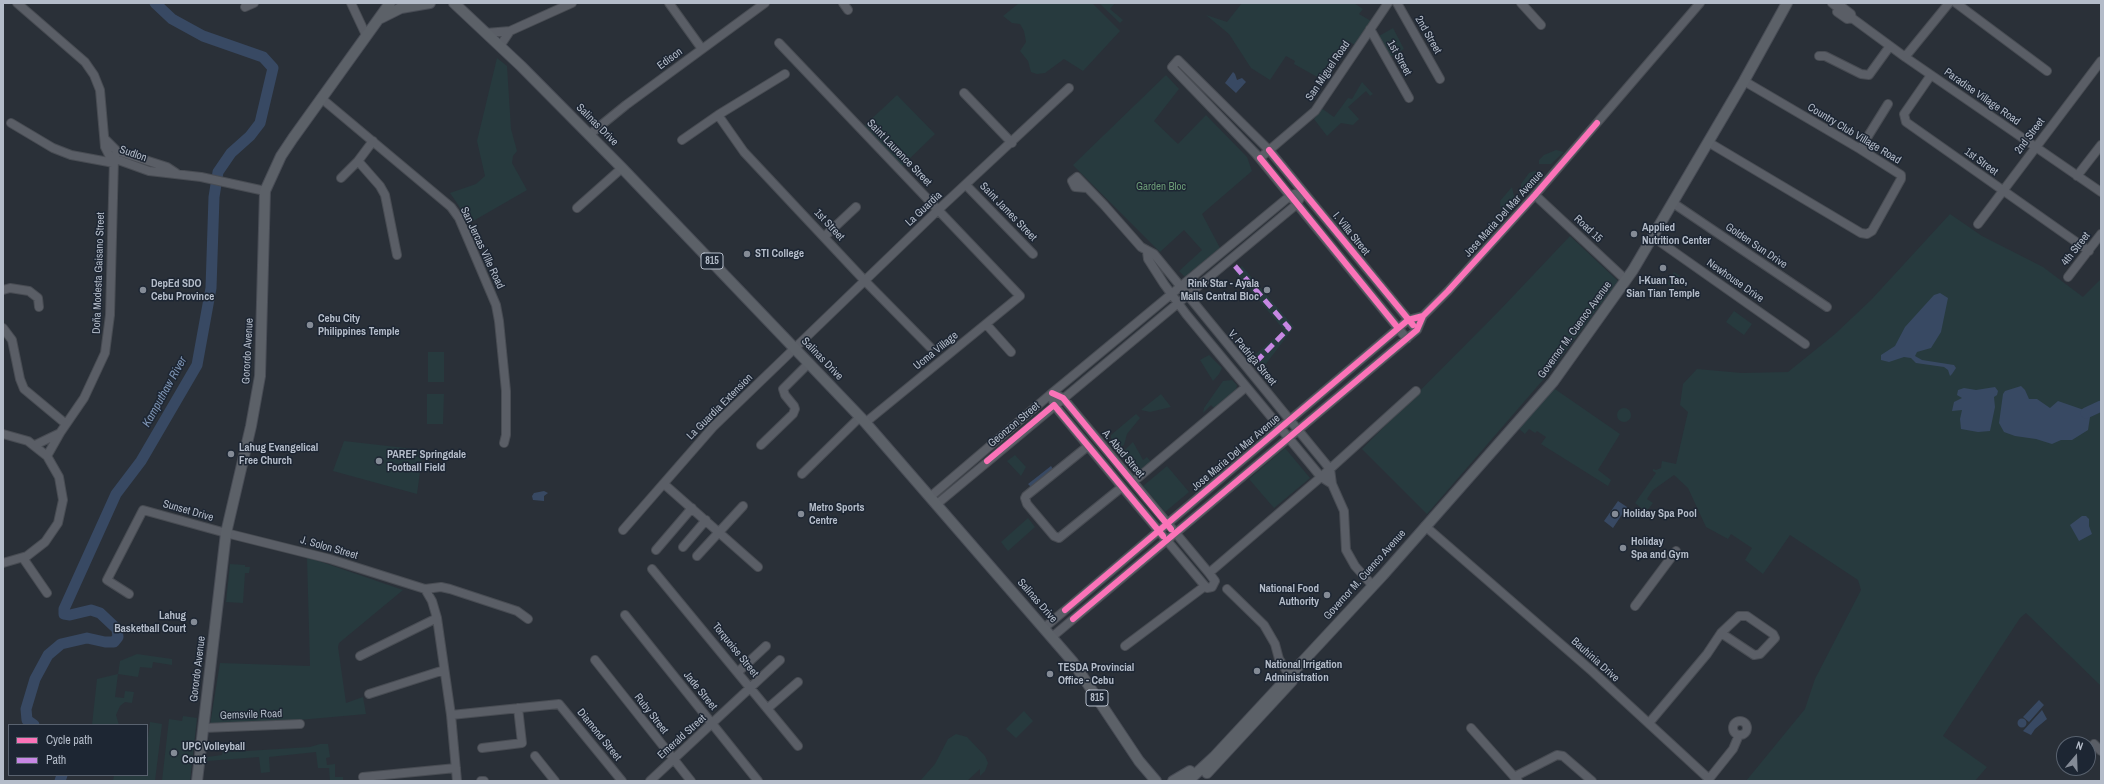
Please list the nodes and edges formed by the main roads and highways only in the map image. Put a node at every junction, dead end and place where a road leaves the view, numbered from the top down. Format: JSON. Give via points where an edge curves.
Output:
{"nodes":[{"id":1,"x":390,"y":3,"type":"edge"},
{"id":2,"x":430,"y":3,"type":"edge"},
{"id":3,"x":454,"y":3,"type":"edge"},
{"id":4,"x":1787,"y":3,"type":"edge"},
{"id":5,"x":373,"y":24,"type":"junction"},
{"id":6,"x":1329,"y":634,"type":"junction"},
{"id":7,"x":1139,"y":761,"type":"junction"},
{"id":8,"x":1188,"y":777,"type":"edge"},
{"id":9,"x":197,"y":781,"type":"edge"},
{"id":10,"x":1147,"y":781,"type":"edge"},
{"id":11,"x":1156,"y":781,"type":"edge"},
{"id":12,"x":1173,"y":781,"type":"edge"},
{"id":13,"x":1198,"y":781,"type":"edge"}],
"edges":[{"from":1,"to":5,"type":"main road","name":"Gorordo Avenue"},
{"from":2,"to":5,"type":"main road","via":[[401,8]]},
{"from":3,"to":7,"type":"main road","name":"Salinas Drive","number":"815","via":[[622,168],[863,419],[1073,662]]},
{"from":4,"to":6,"type":"main road","name":"Governor M. Cuenco Avenue","via":[[1653,237],[1626,280],[1553,382]]},
{"from":5,"to":9,"type":"main road","name":"Gorordo Avenue","via":[[281,156],[265,191],[260,376],[226,533]]},
{"from":6,"to":8,"type":"main road","name":"Governor M. Cuenco Avenue","via":[[1202,769]]},
{"from":6,"to":8,"type":"main road","name":"Governor M. Cuenco Avenue","via":[[1320,636],[1286,670]]},
{"from":6,"to":13,"type":"main road","name":"Governor M. Cuenco Avenue","via":[[1282,693],[1219,762]]},
{"from":7,"to":10,"type":"main road","name":"Salinas Drive","number":"815"},
{"from":7,"to":11,"type":"main road","name":"Salinas Drive","number":"815"},
{"from":8,"to":12,"type":"main road","name":"Governor M. Cuenco Avenue"}]}
